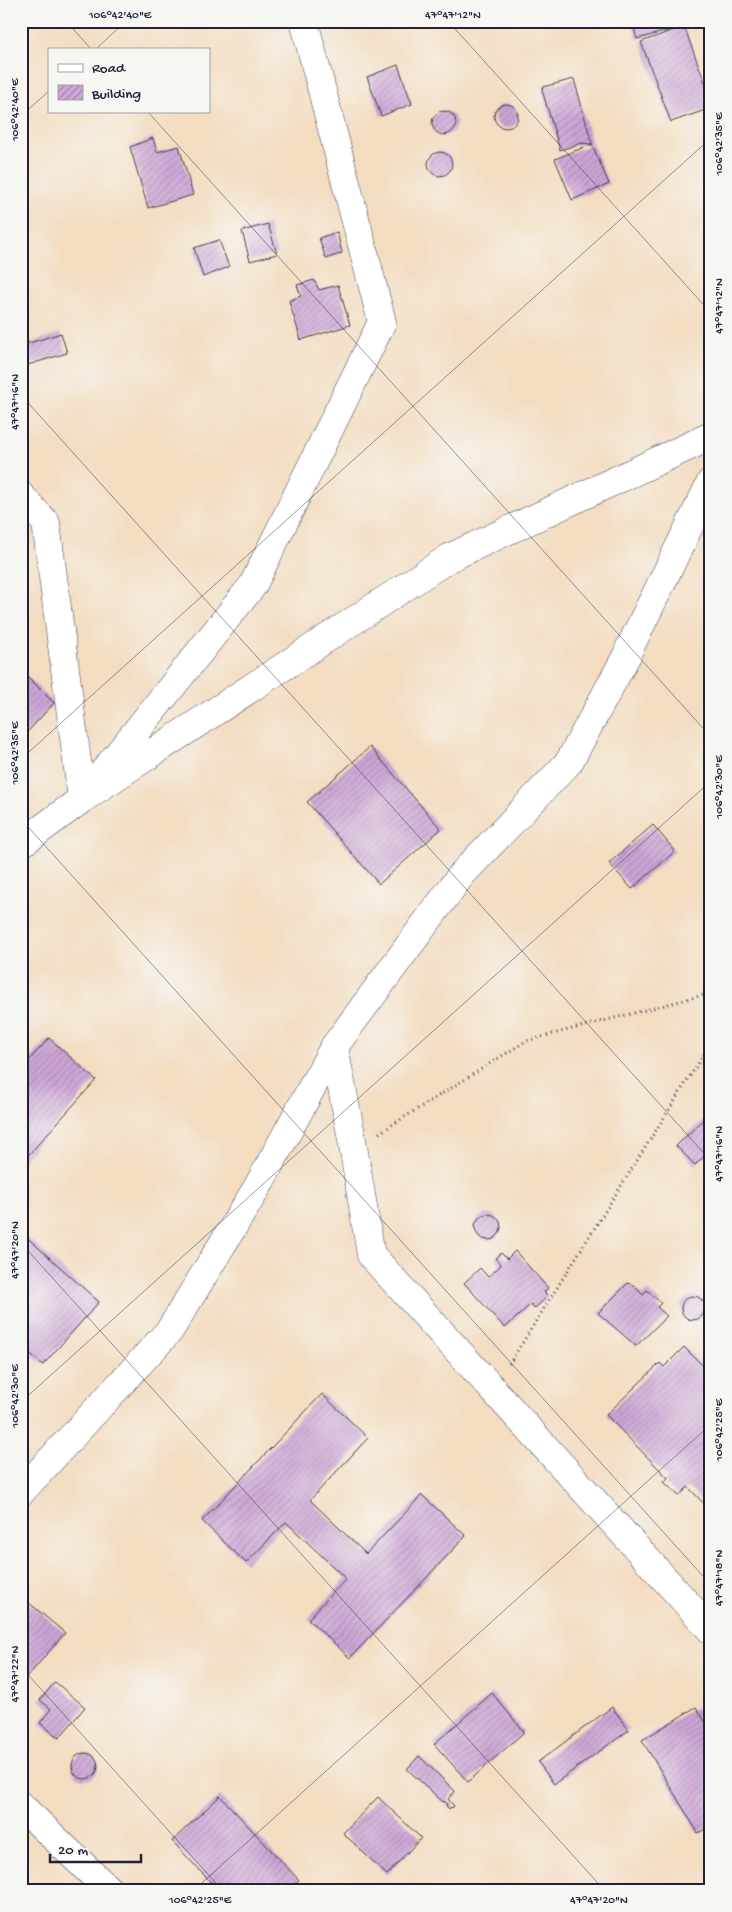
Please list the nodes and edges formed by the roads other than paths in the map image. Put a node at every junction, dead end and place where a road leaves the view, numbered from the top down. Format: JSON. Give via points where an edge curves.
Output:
{"nodes":[{"id":1,"x":304,"y":21,"type":"edge"},
{"id":2,"x":711,"y":436,"type":"edge"},
{"id":3,"x":711,"y":482,"type":"edge"},
{"id":4,"x":21,"y":496,"type":"edge"},
{"id":5,"x":82,"y":799,"type":"junction"},
{"id":6,"x":21,"y":844,"type":"edge"},
{"id":7,"x":334,"y":1047,"type":"junction"},
{"id":8,"x":21,"y":1492,"type":"edge"},
{"id":9,"x":711,"y":1630,"type":"edge"},
{"id":10,"x":21,"y":1806,"type":"edge"},
{"id":11,"x":110,"y":1891,"type":"edge"}],
"edges":[{"from":1,"to":5,"type":"street","via":[[382,322],[253,585]]},
{"from":2,"to":5,"type":"street","via":[[449,558]]},
{"from":3,"to":7,"type":"street","via":[[627,655],[569,762],[462,874]]},
{"from":4,"to":5,"type":"street","via":[[46,523]]},
{"from":5,"to":6,"type":"street"},
{"from":7,"to":8,"type":"street","via":[[258,1186],[170,1330]]},
{"from":7,"to":9,"type":"street","via":[[371,1255]]},
{"from":10,"to":11,"type":"street"}]}
